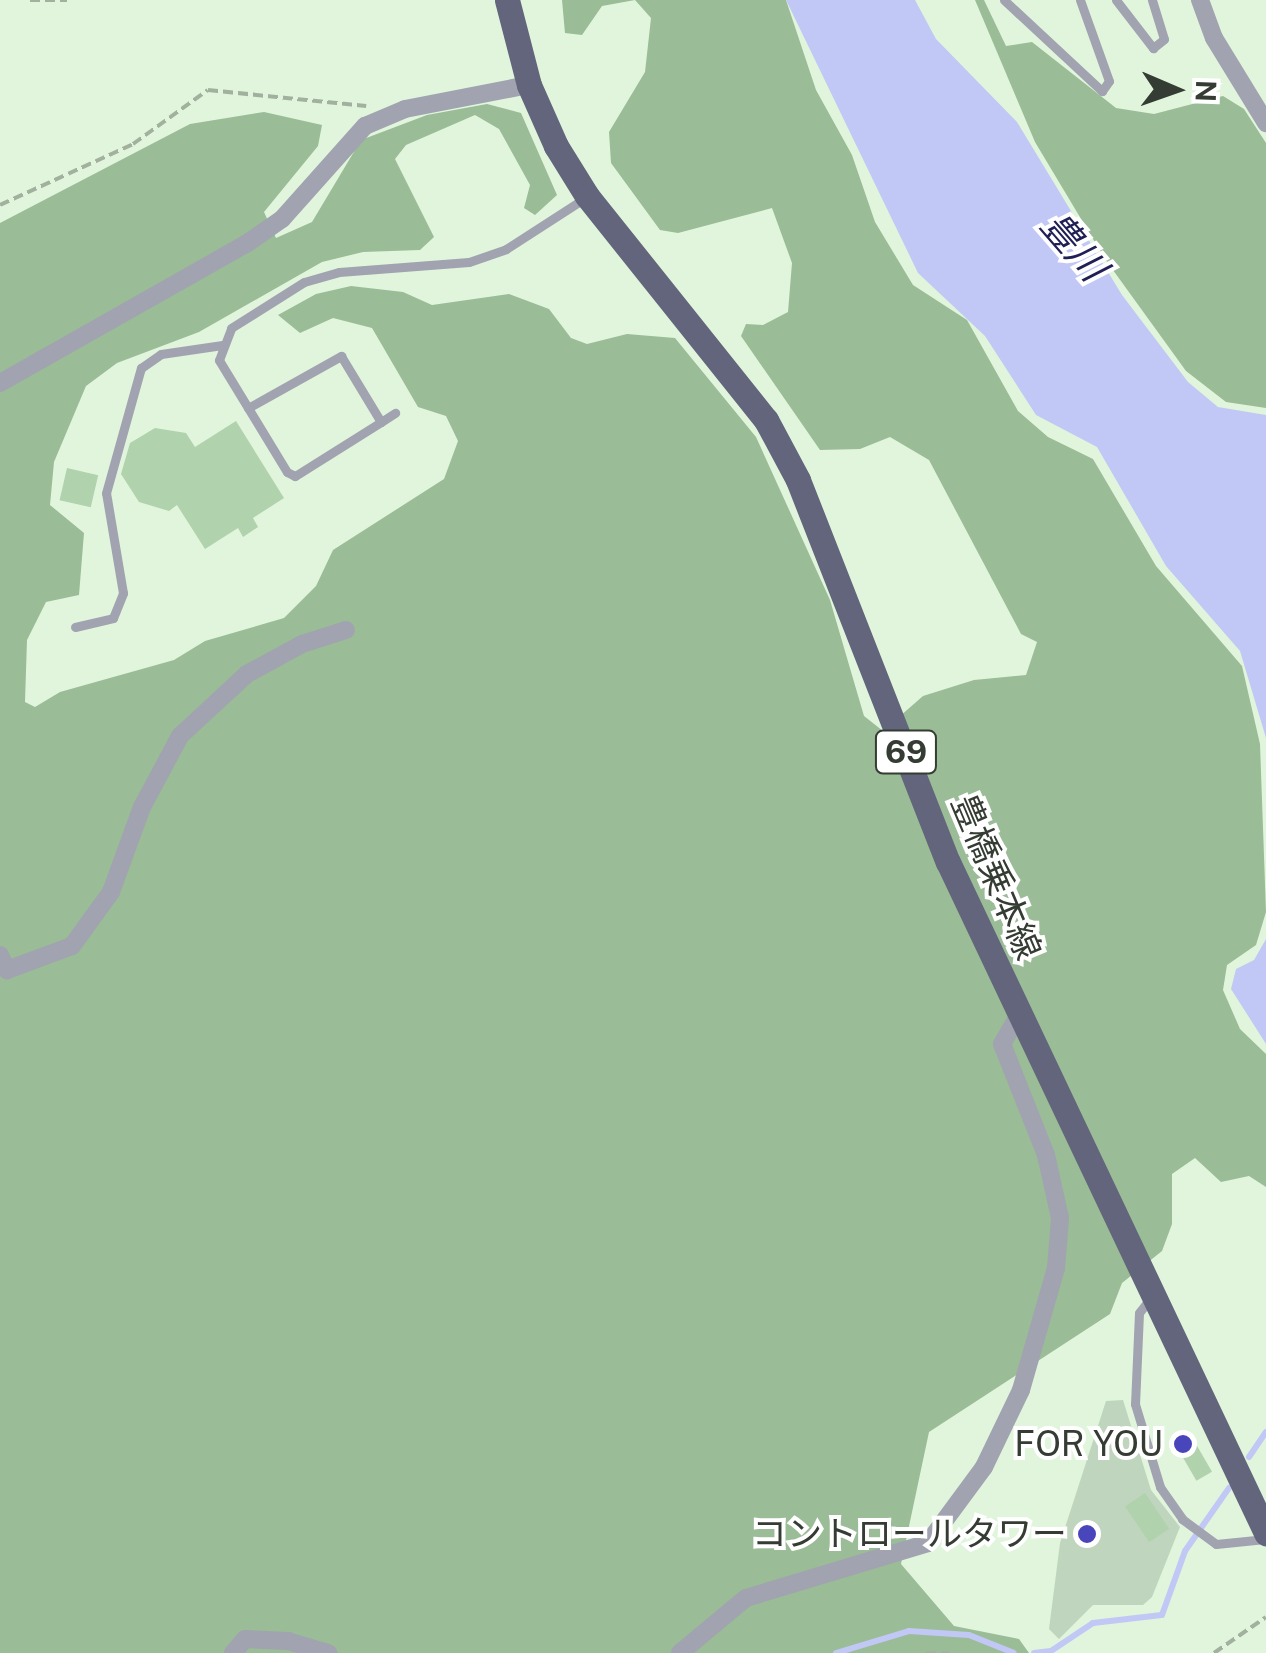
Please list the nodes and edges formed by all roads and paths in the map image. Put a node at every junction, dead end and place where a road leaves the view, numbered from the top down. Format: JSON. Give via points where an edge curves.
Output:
{"nodes":[{"id":1,"x":30,"y":0,"type":"edge"},
{"id":2,"x":67,"y":0,"type":"edge"},
{"id":3,"x":507,"y":0,"type":"edge"},
{"id":4,"x":1004,"y":0,"type":"edge"},
{"id":5,"x":1080,"y":0,"type":"edge"},
{"id":6,"x":1116,"y":0,"type":"edge"},
{"id":7,"x":1152,"y":0,"type":"edge"},
{"id":8,"x":1200,"y":0,"type":"edge"},
{"id":9,"x":529,"y":84,"type":"junction"},
{"id":10,"x":405,"y":109,"type":"junction"},
{"id":11,"x":1266,"y":123,"type":"edge"},
{"id":12,"x":587,"y":196,"type":"junction"},
{"id":13,"x":0,"y":205,"type":"edge"},
{"id":14,"x":222,"y":345,"type":"junction"},
{"id":15,"x":0,"y":383,"type":"edge"},
{"id":16,"x":248,"y":408,"type":"junction"},
{"id":17,"x":395,"y":413,"type":"dead end"},
{"id":18,"x":381,"y":422,"type":"junction"},
{"id":19,"x":75,"y":627,"type":"dead end"},
{"id":20,"x":346,"y":630,"type":"dead end"},
{"id":21,"x":0,"y":955,"type":"edge"},
{"id":22,"x":1018,"y":1016,"type":"junction"},
{"id":23,"x":1150,"y":1298,"type":"junction"},
{"id":24,"x":1266,"y":1536,"type":"edge"},
{"id":25,"x":1266,"y":1617,"type":"edge"},
{"id":26,"x":233,"y":1653,"type":"edge"},
{"id":27,"x":328,"y":1653,"type":"edge"},
{"id":28,"x":680,"y":1653,"type":"edge"},
{"id":29,"x":926,"y":1653,"type":"edge"},
{"id":30,"x":948,"y":1653,"type":"edge"},
{"id":31,"x":1214,"y":1653,"type":"edge"}],
"edges":[{"from":1,"to":2,"type":"path"},
{"from":3,"to":9,"type":"main road","name":"豊橋乗本線","number":"69"},
{"from":4,"to":5,"type":"lane","via":[[1102,91],[1109,81]]},
{"from":6,"to":7,"type":"lane","via":[[1152,48],[1164,39]]},
{"from":8,"to":11,"type":"street","via":[[1214,38]]},
{"from":9,"to":10,"type":"street"},
{"from":9,"to":12,"type":"main road","name":"豊橋乗本線","number":"69"},
{"from":10,"to":13,"type":"path","via":[[208,90],[134,144]]},
{"from":10,"to":15,"type":"street","via":[[347,139],[282,218],[246,244]]},
{"from":12,"to":14,"type":"lane","via":[[546,228],[468,262],[373,267],[304,282],[246,313]]},
{"from":12,"to":22,"type":"main road","name":"豊橋乗本線","number":"69","via":[[717,353],[766,420],[798,480],[948,862]]},
{"from":14,"to":16,"type":"lane","via":[[218,360]]},
{"from":14,"to":19,"type":"lane","via":[[161,354],[141,368],[106,493],[123,593],[113,618]]},
{"from":16,"to":18,"type":"lane","via":[[341,356]]},
{"from":16,"to":18,"type":"lane","via":[[295,476]]},
{"from":17,"to":18,"type":"lane"},
{"from":20,"to":21,"type":"street","via":[[302,644],[247,674],[180,736],[142,807],[111,892],[72,946],[7,970]]},
{"from":22,"to":23,"type":"main road","name":"豊橋乗本線","number":"69"},
{"from":22,"to":28,"type":"street","via":[[1002,1044],[1046,1155],[1060,1218],[1056,1268],[1020,1390],[984,1467],[928,1543],[746,1598]]},
{"from":23,"to":24,"type":"main road","name":"豊橋乗本線","number":"69"},
{"from":23,"to":24,"type":"lane","via":[[1139,1313],[1135,1404],[1160,1488],[1182,1519],[1216,1544]]},
{"from":25,"to":31,"type":"path"},
{"from":26,"to":27,"type":"street","via":[[245,1640],[288,1641]]},
{"from":29,"to":30,"type":"path"}]}
